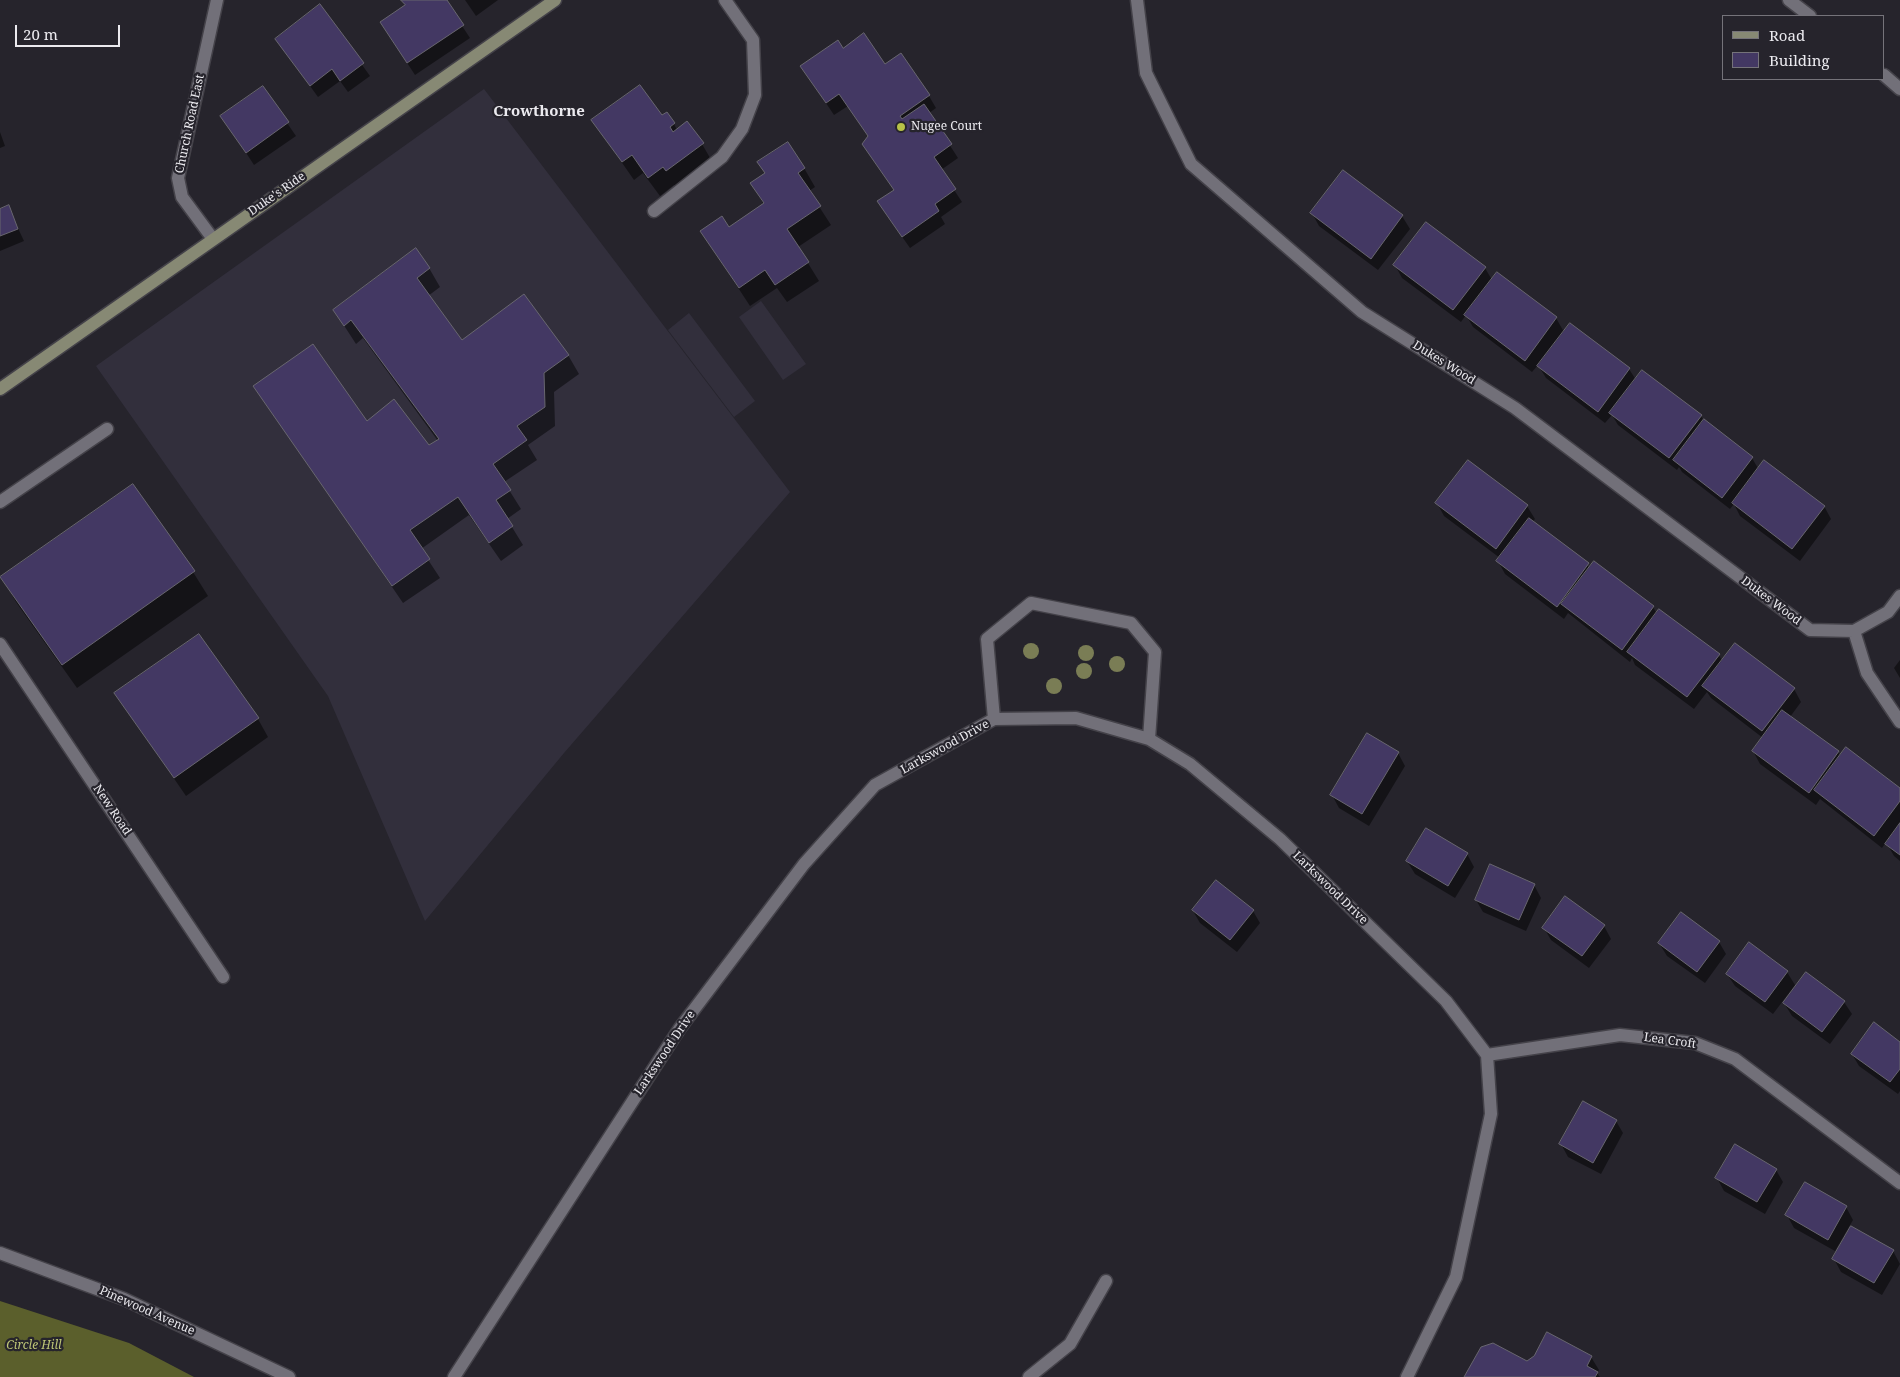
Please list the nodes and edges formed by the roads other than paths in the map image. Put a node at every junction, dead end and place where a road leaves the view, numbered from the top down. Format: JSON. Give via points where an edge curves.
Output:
{"nodes":[{"id":1,"x":217,"y":0,"type":"edge"},
{"id":2,"x":554,"y":0,"type":"edge"},
{"id":3,"x":725,"y":0,"type":"edge"},
{"id":4,"x":1137,"y":0,"type":"edge"},
{"id":5,"x":1789,"y":0,"type":"edge"},
{"id":6,"x":1809,"y":15,"type":"edge"},
{"id":7,"x":1885,"y":76,"type":"edge"},
{"id":8,"x":1900,"y":88,"type":"edge"},
{"id":9,"x":654,"y":211,"type":"dead end"},
{"id":10,"x":213,"y":239,"type":"junction"},
{"id":11,"x":0,"y":389,"type":"edge"},
{"id":12,"x":107,"y":429,"type":"dead end"},
{"id":13,"x":0,"y":502,"type":"edge"},
{"id":14,"x":1900,"y":596,"type":"edge"},
{"id":15,"x":1854,"y":630,"type":"junction"},
{"id":16,"x":0,"y":644,"type":"edge"},
{"id":17,"x":994,"y":719,"type":"junction"},
{"id":18,"x":1900,"y":722,"type":"edge"},
{"id":19,"x":1149,"y":739,"type":"junction"},
{"id":20,"x":223,"y":978,"type":"dead end"},
{"id":21,"x":1487,"y":1055,"type":"junction"},
{"id":22,"x":1900,"y":1183,"type":"edge"},
{"id":23,"x":0,"y":1253,"type":"edge"},
{"id":24,"x":1106,"y":1281,"type":"dead end"},
{"id":25,"x":290,"y":1377,"type":"edge"},
{"id":26,"x":454,"y":1377,"type":"edge"},
{"id":27,"x":1029,"y":1377,"type":"edge"},
{"id":28,"x":1407,"y":1377,"type":"edge"}],
"edges":[{"from":1,"to":10,"type":"street","name":"Church Road East","via":[[178,178],[182,197]]},
{"from":2,"to":10,"type":"main road","name":"Duke's Ride"},
{"from":3,"to":9,"type":"street","via":[[754,40],[755,95],[742,128],[722,157]]},
{"from":4,"to":15,"type":"street","name":"Dukes Wood","via":[[1146,74],[1191,164],[1362,312],[1515,408],[1810,630]]},
{"from":5,"to":6,"type":"street"},
{"from":7,"to":8,"type":"street"},
{"from":10,"to":11,"type":"main road","name":"Duke's Ride"},
{"from":12,"to":13,"type":"street"},
{"from":14,"to":15,"type":"street","name":"Dukes Wood","via":[[1888,612]]},
{"from":15,"to":18,"type":"street","via":[[1867,673]]},
{"from":16,"to":20,"type":"street","name":"New Road"},
{"from":17,"to":19,"type":"street","name":"Larkswood Drive","via":[[1076,718]]},
{"from":17,"to":19,"type":"street","via":[[987,639],[1031,603],[1131,623],[1156,652]]},
{"from":17,"to":26,"type":"street","name":"Larkswood Drive","via":[[875,785],[804,864],[680,1028]]},
{"from":19,"to":21,"type":"street","name":"Larkswood Drive","via":[[1190,764],[1280,839],[1446,1001]]},
{"from":21,"to":22,"type":"street","name":"Lea Croft","via":[[1620,1035],[1695,1043],[1735,1059]]},
{"from":21,"to":28,"type":"street","via":[[1492,1114],[1456,1277]]},
{"from":23,"to":25,"type":"street","name":"Pinewood Avenue","via":[[124,1299]]},
{"from":24,"to":27,"type":"street","via":[[1070,1344]]}]}
